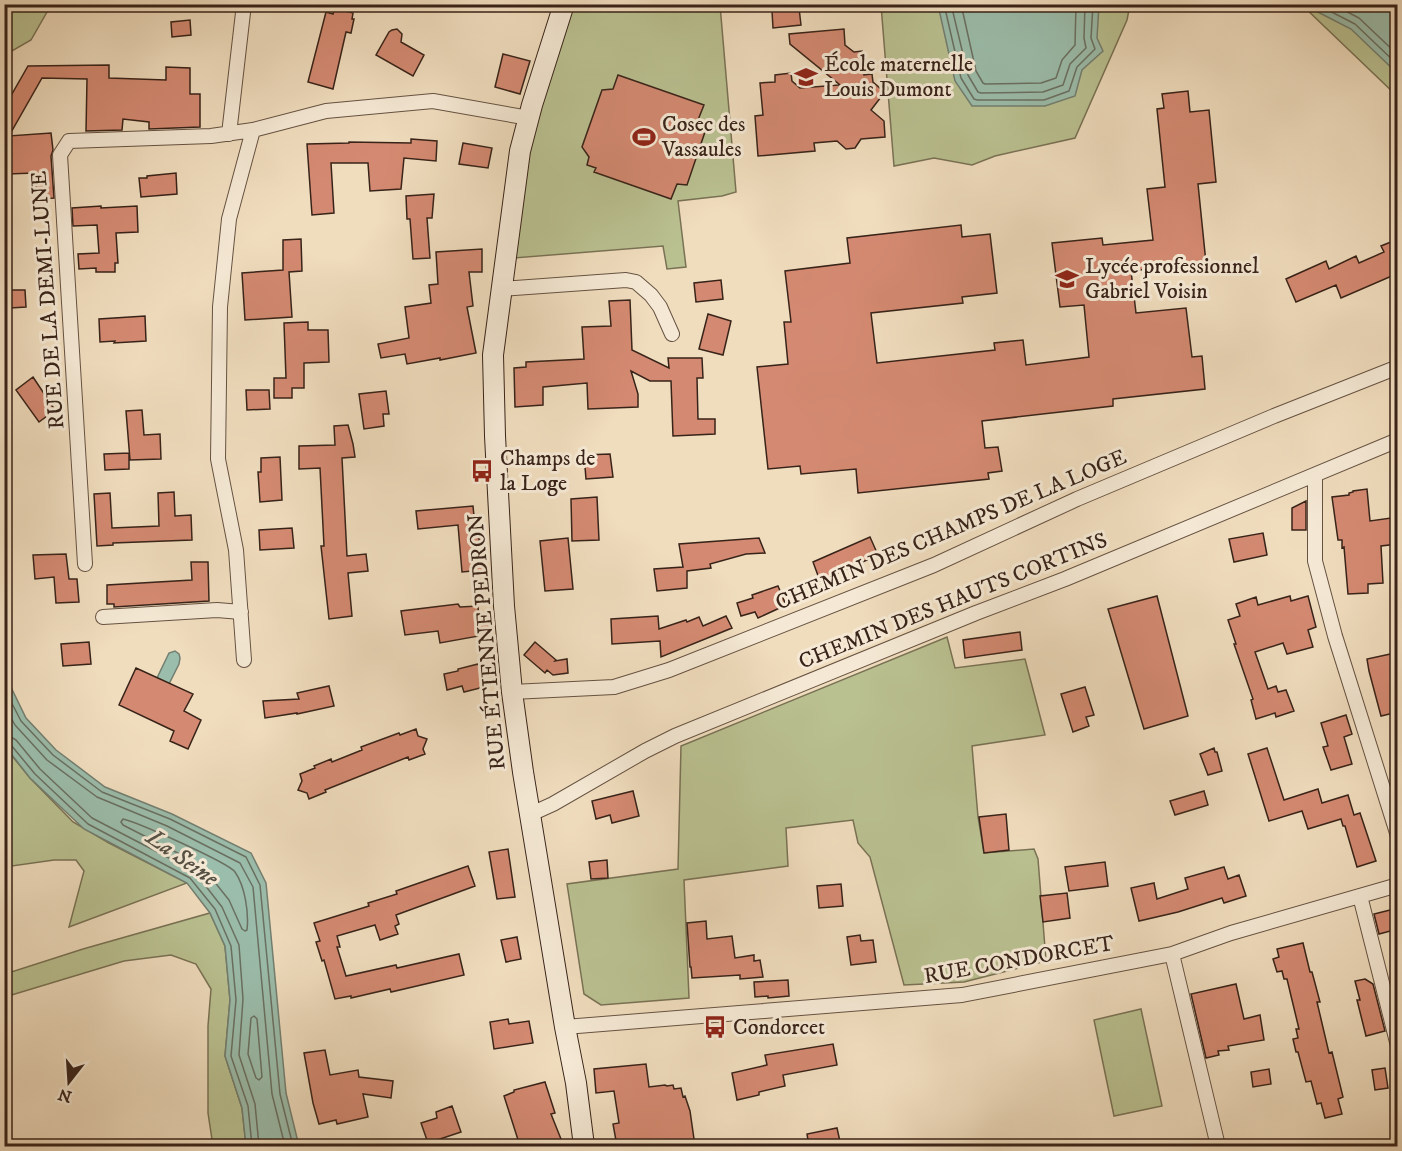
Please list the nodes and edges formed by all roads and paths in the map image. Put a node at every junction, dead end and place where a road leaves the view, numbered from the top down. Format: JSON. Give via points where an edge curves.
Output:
{"nodes":[{"id":1,"x":244,"y":4,"type":"edge"},
{"id":2,"x":564,"y":4,"type":"edge"},
{"id":3,"x":529,"y":118,"type":"junction"},
{"id":4,"x":253,"y":130,"type":"junction"},
{"id":5,"x":229,"y":134,"type":"junction"},
{"id":6,"x":502,"y":289,"type":"junction"},
{"id":7,"x":672,"y":334,"type":"dead end"},
{"id":8,"x":1398,"y":367,"type":"edge"},
{"id":9,"x":1398,"y":440,"type":"edge"},
{"id":10,"x":1314,"y":475,"type":"junction"},
{"id":11,"x":85,"y":564,"type":"dead end"},
{"id":12,"x":241,"y":612,"type":"junction"},
{"id":13,"x":104,"y":617,"type":"dead end"},
{"id":14,"x":244,"y":660,"type":"dead end"},
{"id":15,"x":512,"y":692,"type":"junction"},
{"id":16,"x":531,"y":814,"type":"junction"},
{"id":17,"x":1398,"y":836,"type":"edge"},
{"id":18,"x":1398,"y":885,"type":"edge"},
{"id":19,"x":1360,"y":896,"type":"junction"},
{"id":20,"x":1172,"y":954,"type":"junction"},
{"id":21,"x":565,"y":1027,"type":"junction"},
{"id":22,"x":1398,"y":1046,"type":"edge"},
{"id":23,"x":584,"y":1146,"type":"edge"},
{"id":24,"x":1218,"y":1146,"type":"edge"}],
"edges":[{"from":1,"to":5,"type":"street"},
{"from":2,"to":3,"type":"street","name":"RUE ÉTIENNE PEDRON"},
{"from":3,"to":4,"type":"street","name":"RUE DE LA DEMI-LUNE","via":[[433,101],[326,111]]},
{"from":3,"to":6,"type":"street","name":"RUE ÉTIENNE PEDRON","via":[[520,151]]},
{"from":4,"to":5,"type":"street","name":"RUE DE LA DEMI-LUNE"},
{"from":4,"to":12,"type":"street","via":[[229,219],[220,307],[218,459],[236,550]]},
{"from":5,"to":11,"type":"street","name":"RUE DE LA DEMI-LUNE","via":[[69,141],[60,155]]},
{"from":6,"to":7,"type":"street","via":[[636,282],[660,308]]},
{"from":6,"to":15,"type":"street","name":"RUE ÉTIENNE PEDRON","via":[[493,355],[504,606]]},
{"from":8,"to":15,"type":"street","name":"CHEMIN DES CHAMPS DE LA LOGE","via":[[1077,499],[934,565],[669,670],[614,687]]},
{"from":9,"to":10,"type":"street","name":"CHEMIN DES HAUTS CORTINS"},
{"from":10,"to":16,"type":"street","name":"CHEMIN DES HAUTS CORTINS","via":[[675,736]]},
{"from":10,"to":17,"type":"street","via":[[1315,561]]},
{"from":12,"to":13,"type":"street"},
{"from":12,"to":14,"type":"street"},
{"from":15,"to":16,"type":"street","name":"RUE ÉTIENNE PEDRON"},
{"from":16,"to":21,"type":"street","name":"RUE ÉTIENNE PEDRON"},
{"from":18,"to":19,"type":"street","name":"RUE CONDORCET"},
{"from":19,"to":20,"type":"street","name":"RUE CONDORCET"},
{"from":19,"to":22,"type":"street"},
{"from":20,"to":21,"type":"street","name":"RUE CONDORCET","via":[[962,995]]},
{"from":20,"to":24,"type":"street"},
{"from":21,"to":23,"type":"street","name":"RUE ÉTIENNE PEDRON"}]}
